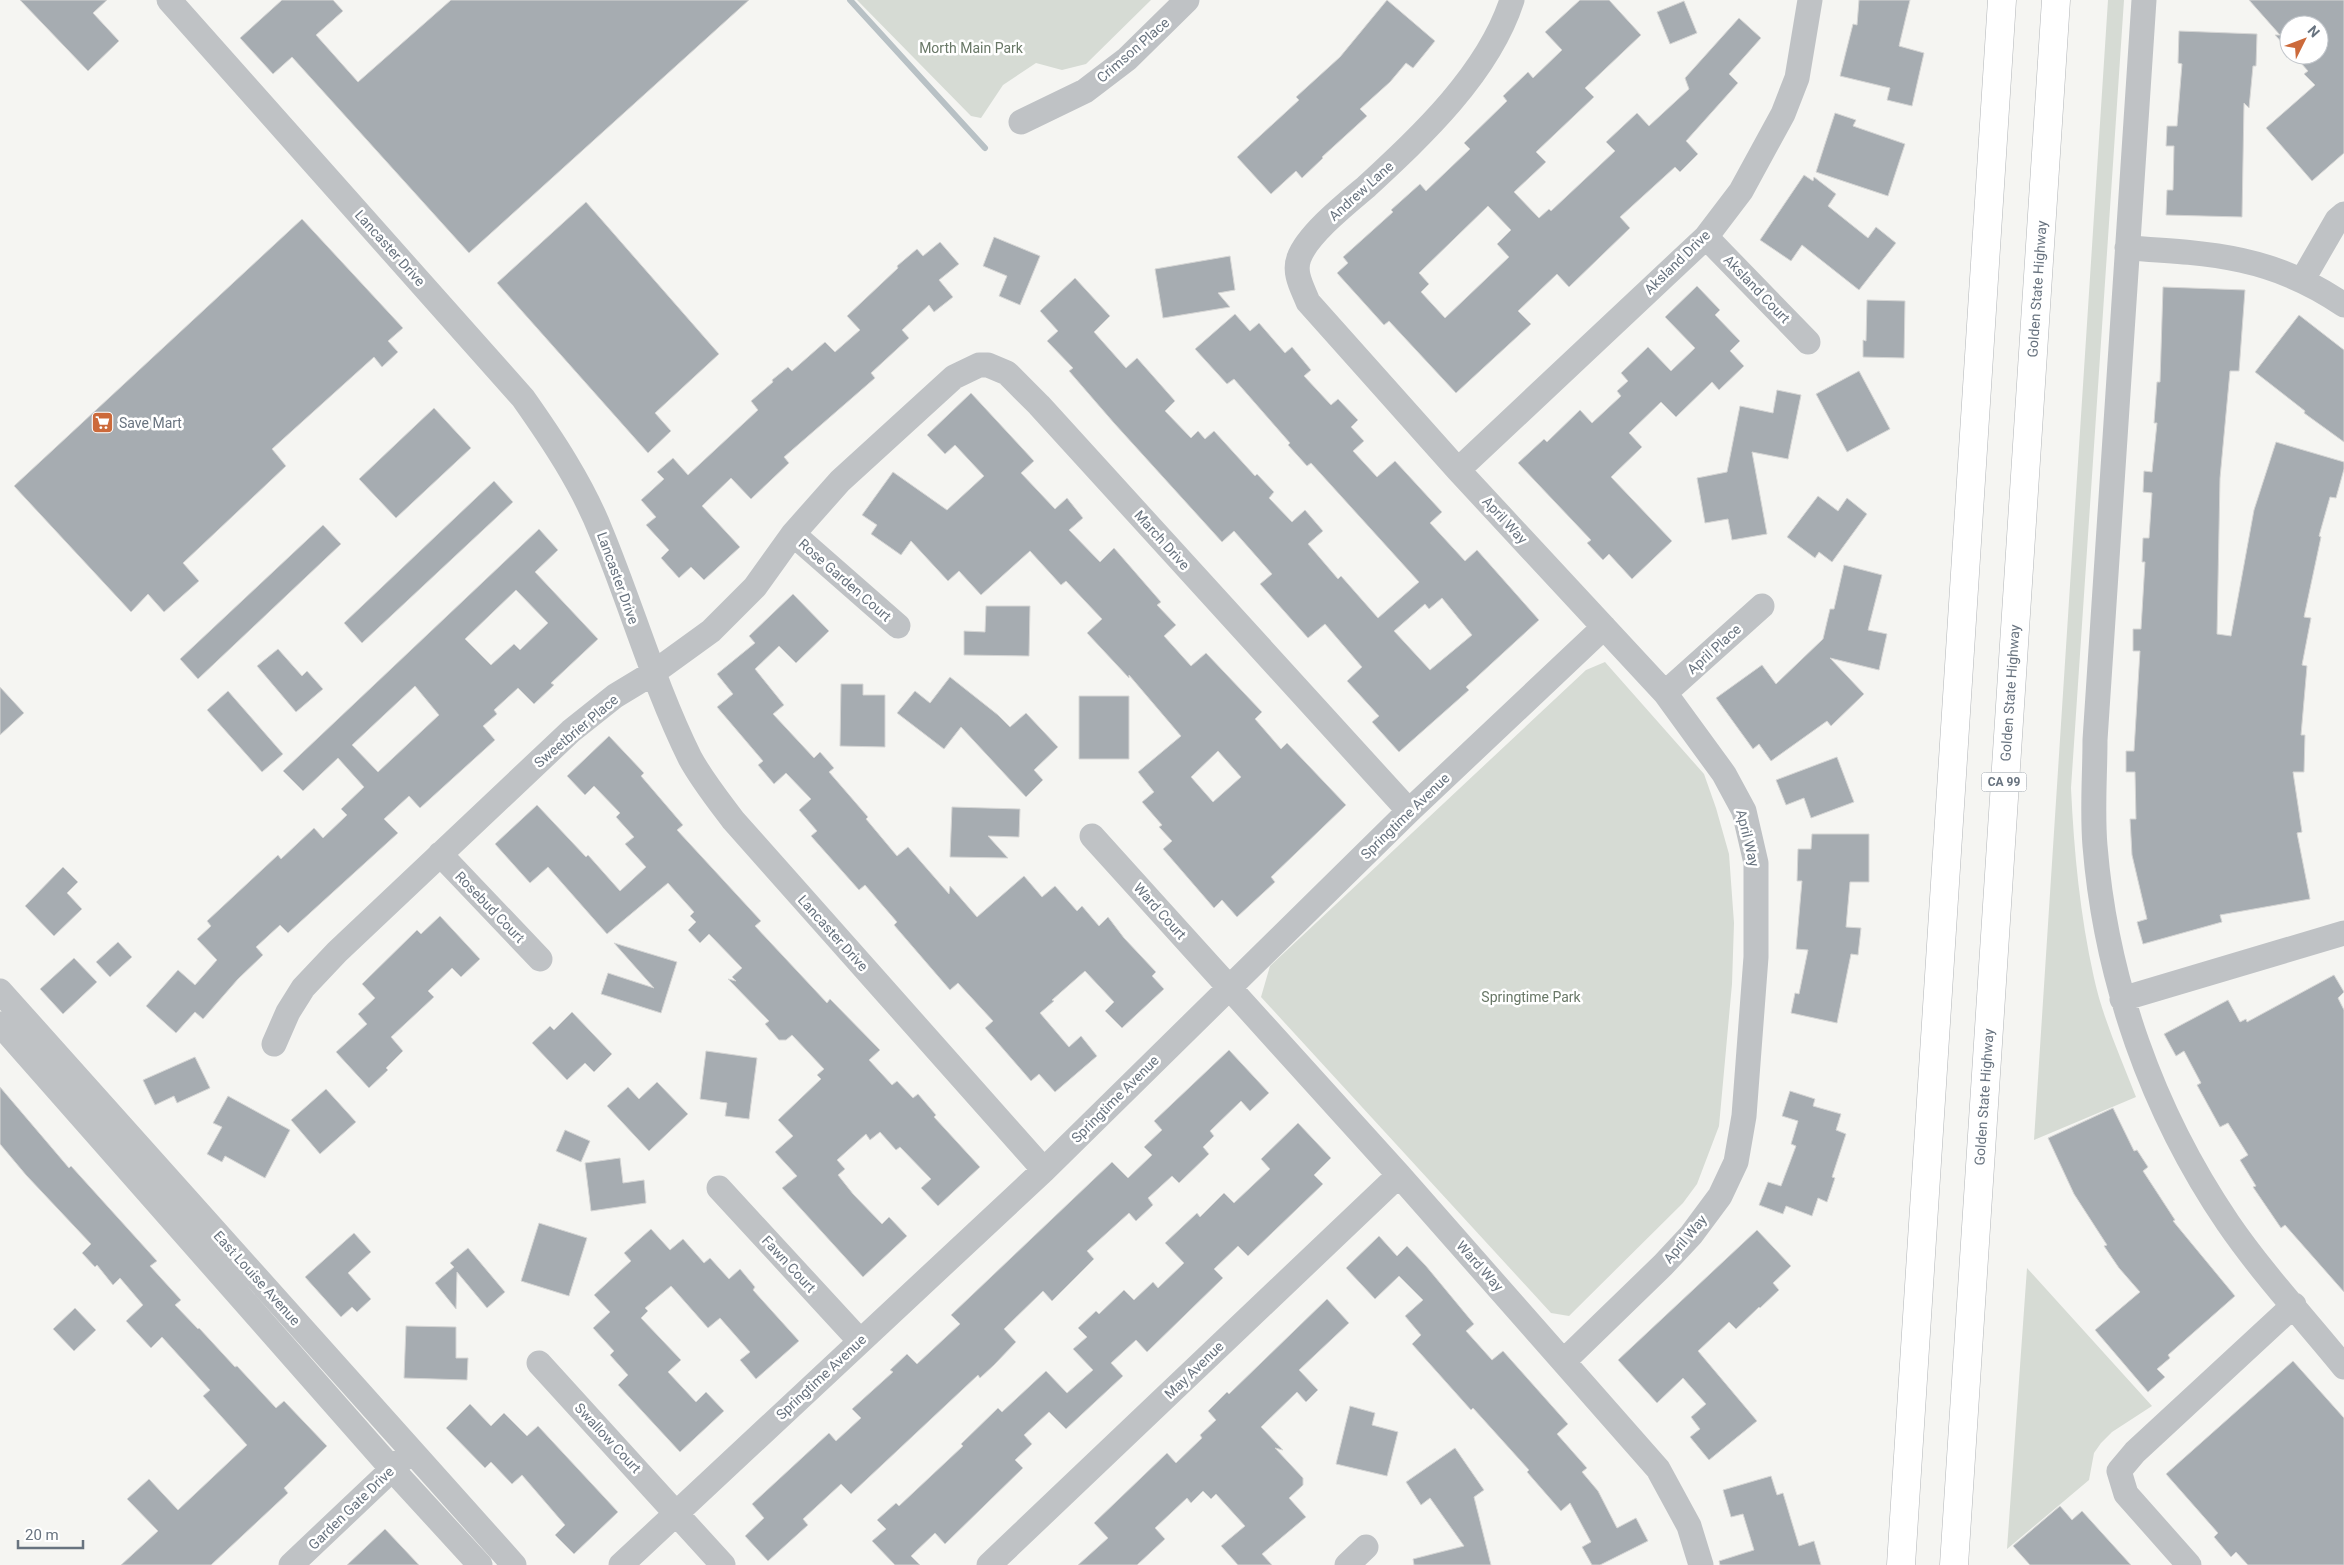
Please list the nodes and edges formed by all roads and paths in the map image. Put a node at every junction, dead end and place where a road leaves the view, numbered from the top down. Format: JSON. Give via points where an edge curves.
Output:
{"nodes":[{"id":1,"x":169,"y":0,"type":"edge"},
{"id":2,"x":1187,"y":0,"type":"edge"},
{"id":3,"x":1512,"y":0,"type":"edge"},
{"id":4,"x":1810,"y":0,"type":"edge"},
{"id":5,"x":2002,"y":0,"type":"edge"},
{"id":6,"x":2056,"y":0,"type":"edge"},
{"id":7,"x":2144,"y":0,"type":"edge"},
{"id":8,"x":1021,"y":122,"type":"dead end"},
{"id":9,"x":2344,"y":214,"type":"edge"},
{"id":10,"x":1706,"y":237,"type":"junction"},
{"id":11,"x":2127,"y":248,"type":"junction"},
{"id":12,"x":2303,"y":280,"type":"junction"},
{"id":13,"x":2344,"y":305,"type":"edge"},
{"id":14,"x":1808,"y":342,"type":"dead end"},
{"id":15,"x":1379,"y":382,"type":"joint"},
{"id":16,"x":894,"y":432,"type":"joint"},
{"id":17,"x":1458,"y":470,"type":"junction"},
{"id":18,"x":793,"y":534,"type":"junction"},
{"id":19,"x":1762,"y":606,"type":"dead end"},
{"id":20,"x":898,"y":626,"type":"dead end"},
{"id":21,"x":1604,"y":627,"type":"junction"},
{"id":22,"x":653,"y":673,"type":"junction"},
{"id":23,"x":1665,"y":693,"type":"junction"},
{"id":24,"x":1409,"y":811,"type":"junction"},
{"id":25,"x":1092,"y":836,"type":"dead end"},
{"id":26,"x":440,"y":854,"type":"junction"},
{"id":27,"x":2344,"y":933,"type":"edge"},
{"id":28,"x":540,"y":959,"type":"dead end"},
{"id":29,"x":1229,"y":986,"type":"junction"},
{"id":30,"x":0,"y":992,"type":"edge"},
{"id":31,"x":2122,"y":999,"type":"junction"},
{"id":32,"x":6,"y":1025,"type":"edge"},
{"id":33,"x":274,"y":1044,"type":"dead end"},
{"id":34,"x":1044,"y":1170,"type":"junction"},
{"id":35,"x":1398,"y":1175,"type":"junction"},
{"id":36,"x":719,"y":1188,"type":"dead end"},
{"id":37,"x":2294,"y":1306,"type":"junction"},
{"id":38,"x":860,"y":1341,"type":"junction"},
{"id":39,"x":1564,"y":1361,"type":"junction"},
{"id":40,"x":539,"y":1363,"type":"dead end"},
{"id":41,"x":2344,"y":1367,"type":"edge"},
{"id":42,"x":411,"y":1451,"type":"junction"},
{"id":43,"x":392,"y":1469,"type":"junction"},
{"id":44,"x":677,"y":1513,"type":"junction"},
{"id":45,"x":1366,"y":1547,"type":"dead end"},
{"id":46,"x":291,"y":1565,"type":"edge"},
{"id":47,"x":480,"y":1565,"type":"edge"},
{"id":48,"x":514,"y":1565,"type":"edge"},
{"id":49,"x":621,"y":1565,"type":"edge"},
{"id":50,"x":723,"y":1565,"type":"edge"},
{"id":51,"x":989,"y":1565,"type":"edge"},
{"id":52,"x":1347,"y":1565,"type":"edge"},
{"id":53,"x":1701,"y":1565,"type":"edge"},
{"id":54,"x":1900,"y":1565,"type":"edge"},
{"id":55,"x":1954,"y":1565,"type":"edge"},
{"id":56,"x":2189,"y":1565,"type":"edge"}],
"edges":[{"from":1,"to":22,"type":"street","name":"Lancaster Drive","via":[[523,398],[557,446],[601,530]]},
{"from":2,"to":8,"type":"street","name":"Crimson Place","via":[[1127,59],[1085,91]]},
{"from":3,"to":15,"type":"street","name":"Andrew Lane","via":[[1507,17],[1467,82],[1406,150],[1320,228],[1298,258],[1297,274],[1308,302]]},
{"from":4,"to":10,"type":"street","name":"Aksland Drive","via":[[1797,78],[1783,114],[1740,191]]},
{"from":5,"to":54,"type":"highway"},
{"from":6,"to":55,"type":"highway","name":"Golden State Highway","number":"CA 99"},
{"from":7,"to":11,"type":"street"},
{"from":9,"to":12,"type":"street","via":[[2337,220]]},
{"from":10,"to":14,"type":"street","name":"Aksland Court"},
{"from":10,"to":17,"type":"street","name":"Aksland Drive"},
{"from":11,"to":12,"type":"street","via":[[2237,258]]},
{"from":11,"to":31,"type":"street","via":[[2094,740],[2095,845],[2107,941]]},
{"from":12,"to":13,"type":"street"},
{"from":15,"to":17,"type":"street","name":"April Way"},
{"from":16,"to":18,"type":"street","name":"Sweetbrier Place","via":[[840,480]]},
{"from":16,"to":24,"type":"street","name":"March Drive","via":[[954,377],[979,365],[988,365],[1007,374]]},
{"from":17,"to":21,"type":"street","name":"April Way"},
{"from":18,"to":20,"type":"street","name":"Rose Garden Court"},
{"from":18,"to":22,"type":"street","name":"Sweetbrier Place","via":[[755,588],[717,625]]},
{"from":19,"to":23,"type":"street","name":"April Place"},
{"from":21,"to":23,"type":"street","name":"April Way"},
{"from":21,"to":24,"type":"street","name":"Springtime Avenue"},
{"from":22,"to":26,"type":"street","name":"Sweetbrier Place","via":[[615,696],[571,731]]},
{"from":22,"to":34,"type":"street","name":"Lancaster Drive","via":[[691,759],[734,820]]},
{"from":23,"to":39,"type":"street","name":"April Way","via":[[1724,774],[1744,811],[1756,863],[1756,957],[1744,1116],[1736,1162],[1720,1196],[1663,1265]]},
{"from":24,"to":29,"type":"street","name":"Springtime Avenue"},
{"from":25,"to":29,"type":"street","name":"Ward Court"},
{"from":26,"to":28,"type":"street","name":"Rosebud Court"},
{"from":26,"to":33,"type":"street","name":"Sweetbrier Place","via":[[303,988]]},
{"from":27,"to":31,"type":"street"},
{"from":29,"to":34,"type":"street","name":"Springtime Avenue"},
{"from":29,"to":35,"type":"street","name":"Ward Way"},
{"from":30,"to":32,"type":"street","name":"East Louise Avenue"},
{"from":31,"to":37,"type":"street","via":[[2137,1045],[2176,1135],[2200,1178],[2258,1264]]},
{"from":32,"to":42,"type":"street","name":"East Louise Avenue"},
{"from":32,"to":43,"type":"street","name":"East Louise Avenue"},
{"from":34,"to":38,"type":"street","name":"Springtime Avenue"},
{"from":35,"to":39,"type":"street","name":"Ward Way"},
{"from":35,"to":51,"type":"street","name":"May Avenue"},
{"from":36,"to":38,"type":"street","name":"Fawn Court"},
{"from":37,"to":41,"type":"street"},
{"from":37,"to":56,"type":"street","via":[[2135,1452],[2119,1471],[2126,1494]]},
{"from":38,"to":44,"type":"street","name":"Springtime Avenue"},
{"from":39,"to":53,"type":"street","name":"Ward Way","via":[[1658,1469],[1688,1526]]},
{"from":40,"to":44,"type":"street","name":"Swallow Court"},
{"from":42,"to":43,"type":"street","name":"Garden Gate Drive"},
{"from":42,"to":48,"type":"street","name":"East Louise Avenue"},
{"from":43,"to":46,"type":"street","name":"Garden Gate Drive"},
{"from":43,"to":47,"type":"street","name":"East Louise Avenue"},
{"from":44,"to":49,"type":"street","name":"Springtime Avenue"},
{"from":44,"to":50,"type":"street","name":"Swallow Court"},
{"from":45,"to":52,"type":"street"}]}
